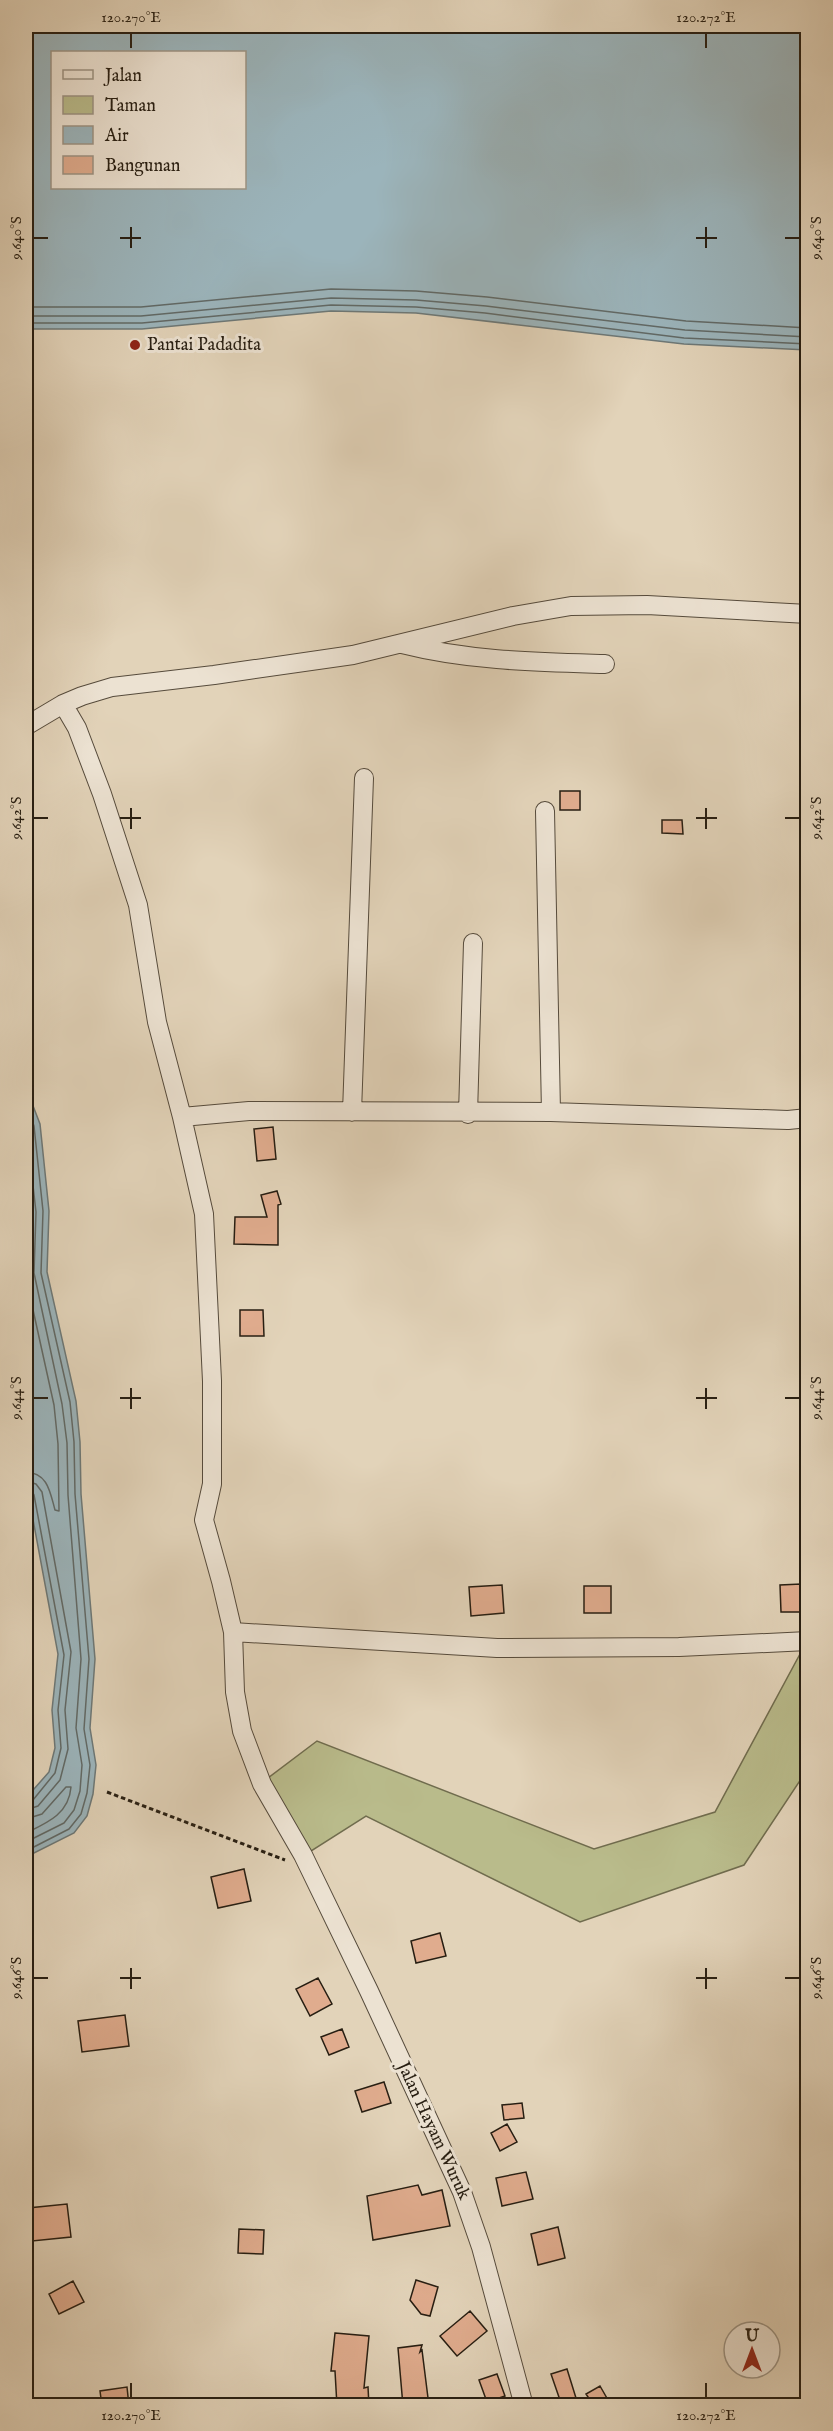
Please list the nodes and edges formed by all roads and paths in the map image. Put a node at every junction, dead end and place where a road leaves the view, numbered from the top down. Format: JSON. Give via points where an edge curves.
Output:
{"nodes":[{"id":1,"x":807,"y":614,"type":"edge"},
{"id":2,"x":400,"y":643,"type":"junction"},
{"id":3,"x":605,"y":664,"type":"dead end"},
{"id":4,"x":63,"y":704,"type":"junction"},
{"id":5,"x":26,"y":726,"type":"edge"},
{"id":6,"x":364,"y":778,"type":"dead end"},
{"id":7,"x":545,"y":811,"type":"dead end"},
{"id":8,"x":473,"y":943,"type":"dead end"},
{"id":9,"x":352,"y":1112,"type":"junction"},
{"id":10,"x":551,"y":1112,"type":"junction"},
{"id":11,"x":468,"y":1114,"type":"junction"},
{"id":12,"x":182,"y":1117,"type":"junction"},
{"id":13,"x":807,"y":1118,"type":"edge"},
{"id":14,"x":233,"y":1632,"type":"junction"},
{"id":15,"x":807,"y":1641,"type":"edge"},
{"id":16,"x":107,"y":1792,"type":"dead end"},
{"id":17,"x":306,"y":1863,"type":"junction"},
{"id":18,"x":524,"y":2406,"type":"edge"}],
"edges":[{"from":1,"to":2,"type":"street","via":[[595,604],[513,616]]},
{"from":2,"to":3,"type":"street","via":[[498,660]]},
{"from":2,"to":4,"type":"street","via":[[317,661],[112,687]]},
{"from":4,"to":5,"type":"street"},
{"from":4,"to":12,"type":"street","name":"Jalan Hayam Wuruk","via":[[77,728],[102,794],[138,905],[157,1023]]},
{"from":6,"to":9,"type":"street"},
{"from":7,"to":10,"type":"street"},
{"from":8,"to":11,"type":"street"},
{"from":9,"to":11,"type":"street"},
{"from":9,"to":12,"type":"street","via":[[249,1111]]},
{"from":10,"to":11,"type":"street"},
{"from":10,"to":13,"type":"street"},
{"from":12,"to":14,"type":"street","name":"Jalan Hayam Wuruk","via":[[204,1215],[212,1381],[212,1484],[204,1520]]},
{"from":14,"to":15,"type":"street","via":[[497,1647],[678,1647]]},
{"from":14,"to":17,"type":"street","name":"Jalan Hayam Wuruk","via":[[238,1713],[262,1784]]},
{"from":16,"to":17,"type":"path"},
{"from":17,"to":18,"type":"street","name":"Jalan Hayam Wuruk","via":[[462,2192]]}]}
